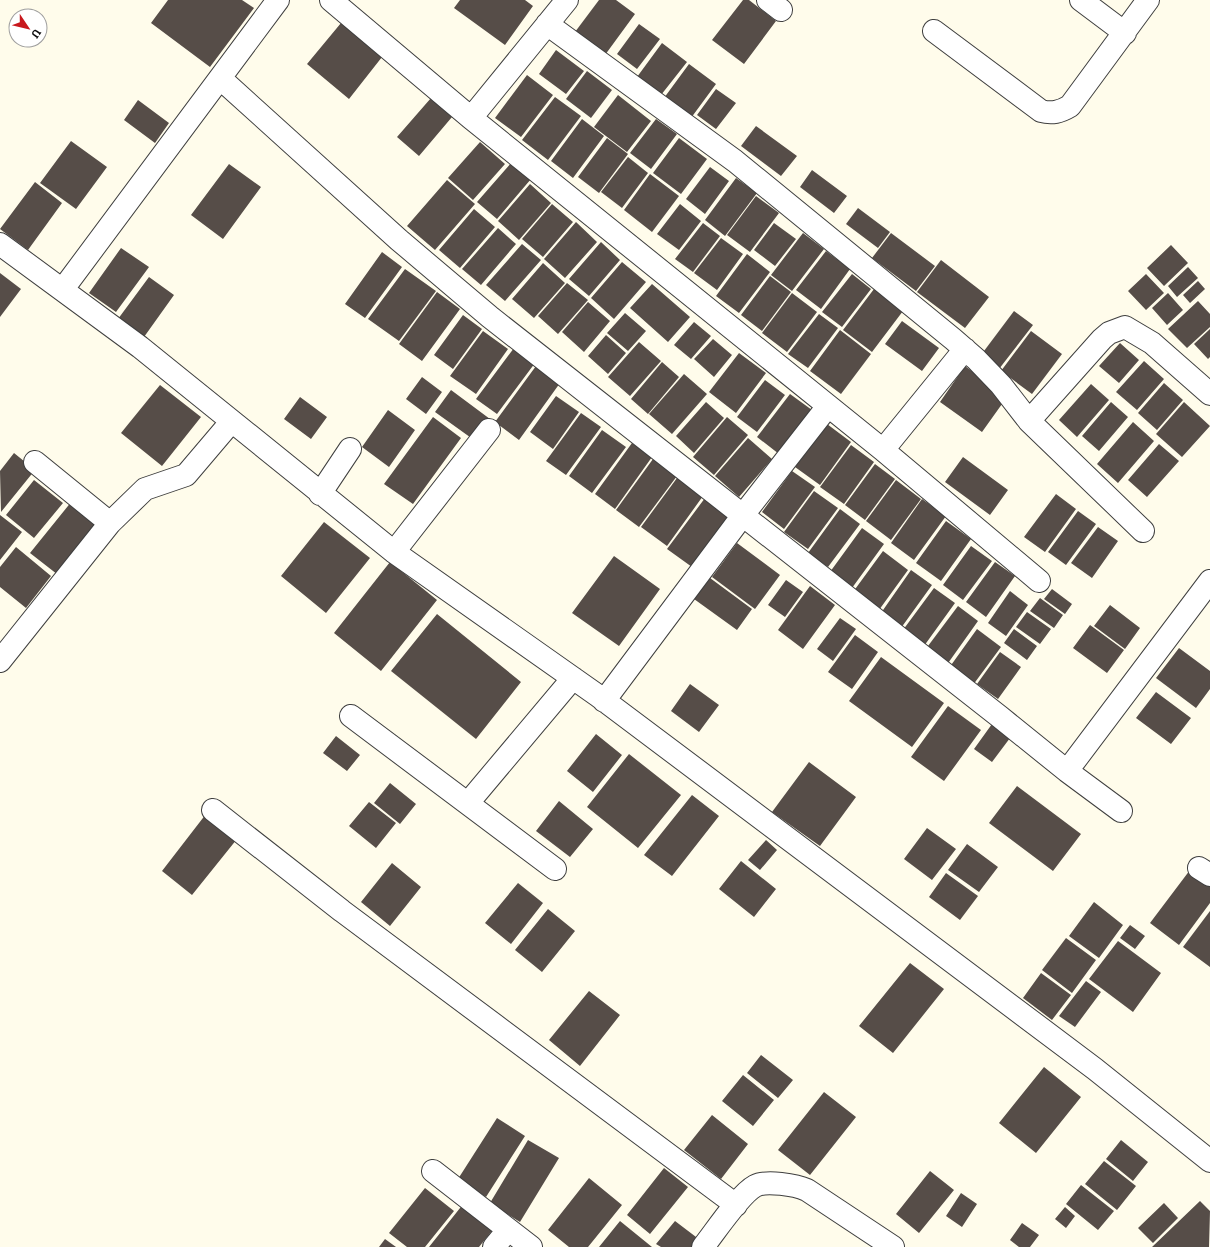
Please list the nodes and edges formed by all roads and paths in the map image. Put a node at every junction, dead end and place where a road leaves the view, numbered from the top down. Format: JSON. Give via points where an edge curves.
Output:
{"nodes":[{"id":1,"x":278,"y":0,"type":"edge"},
{"id":2,"x":331,"y":0,"type":"edge"},
{"id":3,"x":567,"y":0,"type":"edge"},
{"id":4,"x":1081,"y":0,"type":"edge"},
{"id":5,"x":1148,"y":0,"type":"edge"},
{"id":6,"x":548,"y":24,"type":"junction"},
{"id":7,"x":934,"y":31,"type":"dead end"},
{"id":8,"x":1125,"y":33,"type":"junction"},
{"id":9,"x":221,"y":79,"type":"junction"},
{"id":10,"x":471,"y":118,"type":"junction"},
{"id":11,"x":0,"y":244,"type":"edge"},
{"id":12,"x":63,"y":289,"type":"junction"},
{"id":13,"x":964,"y":349,"type":"junction"},
{"id":14,"x":1210,"y":394,"type":"edge"},
{"id":15,"x":828,"y":406,"type":"junction"},
{"id":16,"x":1029,"y":421,"type":"junction"},
{"id":17,"x":231,"y":422,"type":"junction"},
{"id":18,"x":489,"y":430,"type":"dead end"},
{"id":19,"x":350,"y":449,"type":"dead end"},
{"id":20,"x":883,"y":450,"type":"junction"},
{"id":21,"x":35,"y":462,"type":"dead end"},
{"id":22,"x":320,"y":494,"type":"junction"},
{"id":23,"x":743,"y":515,"type":"junction"},
{"id":24,"x":110,"y":523,"type":"junction"},
{"id":25,"x":1143,"y":531,"type":"dead end"},
{"id":26,"x":394,"y":552,"type":"junction"},
{"id":27,"x":1210,"y":581,"type":"edge"},
{"id":28,"x":1039,"y":582,"type":"dead end"},
{"id":29,"x":0,"y":661,"type":"edge"},
{"id":30,"x":573,"y":678,"type":"junction"},
{"id":31,"x":604,"y":701,"type":"junction"},
{"id":32,"x":351,"y":716,"type":"dead end"},
{"id":33,"x":1067,"y":771,"type":"junction"},
{"id":34,"x":468,"y":803,"type":"junction"},
{"id":35,"x":212,"y":810,"type":"dead end"},
{"id":36,"x":1121,"y":811,"type":"dead end"},
{"id":37,"x":555,"y":869,"type":"dead end"},
{"id":38,"x":1210,"y":1161,"type":"edge"},
{"id":39,"x":433,"y":1171,"type":"dead end"},
{"id":40,"x":736,"y":1205,"type":"junction"},
{"id":41,"x":508,"y":1230,"type":"junction"},
{"id":42,"x":494,"y":1247,"type":"edge"},
{"id":43,"x":530,"y":1247,"type":"edge"},
{"id":44,"x":703,"y":1247,"type":"edge"},
{"id":45,"x":893,"y":1247,"type":"edge"}],
"edges":[{"from":1,"to":9,"type":"street"},
{"from":2,"to":10,"type":"street"},
{"from":3,"to":6,"type":"street"},
{"from":4,"to":8,"type":"street"},
{"from":5,"to":8,"type":"street"},
{"from":6,"to":10,"type":"street"},
{"from":6,"to":13,"type":"street","via":[[735,161]]},
{"from":7,"to":8,"type":"street","via":[[1041,111],[1050,113],[1059,112],[1070,106]]},
{"from":9,"to":12,"type":"street"},
{"from":9,"to":23,"type":"street","via":[[399,240],[490,318]]},
{"from":10,"to":15,"type":"street"},
{"from":11,"to":12,"type":"street"},
{"from":12,"to":17,"type":"street","via":[[140,347]]},
{"from":13,"to":16,"type":"street","via":[[1002,385]]},
{"from":13,"to":20,"type":"street"},
{"from":14,"to":16,"type":"street","via":[[1152,343],[1125,327],[1109,333],[1102,339]]},
{"from":15,"to":20,"type":"street"},
{"from":15,"to":23,"type":"street"},
{"from":16,"to":25,"type":"street"},
{"from":17,"to":22,"type":"street"},
{"from":17,"to":24,"type":"street","via":[[186,475],[145,489]]},
{"from":18,"to":26,"type":"street"},
{"from":19,"to":22,"type":"street"},
{"from":20,"to":28,"type":"street"},
{"from":21,"to":24,"type":"street"},
{"from":22,"to":26,"type":"street"},
{"from":23,"to":31,"type":"street"},
{"from":23,"to":33,"type":"street"},
{"from":24,"to":29,"type":"street"},
{"from":26,"to":30,"type":"street"},
{"from":27,"to":33,"type":"street"},
{"from":30,"to":31,"type":"street"},
{"from":30,"to":34,"type":"street"},
{"from":31,"to":38,"type":"street","via":[[1095,1069]]},
{"from":32,"to":34,"type":"street"},
{"from":33,"to":36,"type":"street"},
{"from":34,"to":37,"type":"street"},
{"from":35,"to":40,"type":"street","via":[[342,911]]},
{"from":39,"to":41,"type":"street"},
{"from":40,"to":44,"type":"street"},
{"from":40,"to":45,"type":"street","via":[[759,1184],[796,1186],[807,1190]]},
{"from":41,"to":42,"type":"street"},
{"from":41,"to":43,"type":"street"}]}
